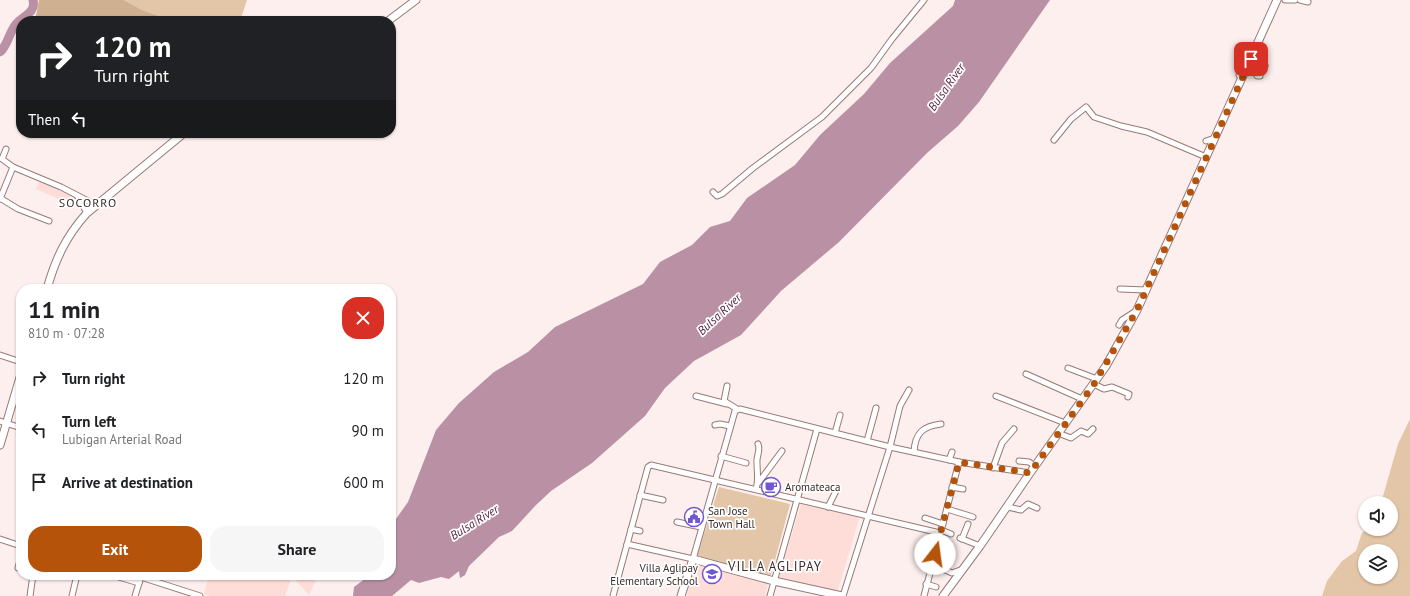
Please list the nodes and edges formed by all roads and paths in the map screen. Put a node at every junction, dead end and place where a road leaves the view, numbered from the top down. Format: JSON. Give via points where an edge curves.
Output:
{"nodes":[{"id":1,"x":416,"y":0,"type":"edge"},
{"id":2,"x":924,"y":0,"type":"edge"},
{"id":3,"x":1277,"y":0,"type":"edge"},
{"id":4,"x":1285,"y":0,"type":"edge"},
{"id":5,"x":1295,"y":0,"type":"edge"},
{"id":6,"x":1300,"y":0,"type":"edge"},
{"id":7,"x":1308,"y":2,"type":"dead end"},
{"id":8,"x":395,"y":16,"type":"edge"},
{"id":9,"x":1251,"y":59,"type":"junction"},
{"id":10,"x":1265,"y":66,"type":"dead end"},
{"id":11,"x":1244,"y":67,"type":"junction"},
{"id":12,"x":1260,"y":76,"type":"dead end"},
{"id":13,"x":178,"y":138,"type":"edge"},
{"id":14,"x":1215,"y":138,"type":"junction"},
{"id":15,"x":1054,"y":140,"type":"dead end"},
{"id":16,"x":1206,"y":141,"type":"dead end"},
{"id":17,"x":6,"y":149,"type":"dead end"},
{"id":18,"x":1206,"y":157,"type":"junction"},
{"id":19,"x":13,"y":167,"type":"junction"},
{"id":20,"x":713,"y":192,"type":"dead end"},
{"id":21,"x":78,"y":197,"type":"junction"},
{"id":22,"x":0,"y":198,"type":"edge"},
{"id":23,"x":96,"y":206,"type":"junction"},
{"id":24,"x":87,"y":213,"type":"junction"},
{"id":25,"x":49,"y":221,"type":"dead end"},
{"id":26,"x":49,"y":284,"type":"edge"},
{"id":27,"x":1120,"y":289,"type":"dead end"},
{"id":28,"x":1146,"y":290,"type":"junction"},
{"id":29,"x":1137,"y":310,"type":"junction"},
{"id":30,"x":1119,"y":325,"type":"dead end"},
{"id":31,"x":0,"y":355,"type":"edge"},
{"id":32,"x":16,"y":360,"type":"edge"},
{"id":33,"x":1068,"y":368,"type":"dead end"},
{"id":34,"x":1026,"y":374,"type":"dead end"},
{"id":35,"x":1096,"y":382,"type":"junction"},
{"id":36,"x":726,"y":386,"type":"dead end"},
{"id":37,"x":16,"y":388,"type":"edge"},
{"id":38,"x":909,"y":390,"type":"dead end"},
{"id":39,"x":696,"y":396,"type":"dead end"},
{"id":40,"x":996,"y":396,"type":"dead end"},
{"id":41,"x":1128,"y":397,"type":"dead end"},
{"id":42,"x":1082,"y":399,"type":"junction"},
{"id":43,"x":726,"y":404,"type":"junction"},
{"id":44,"x":876,"y":408,"type":"dead end"},
{"id":45,"x":737,"y":409,"type":"junction"},
{"id":46,"x":840,"y":415,"type":"dead end"},
{"id":47,"x":4,"y":422,"type":"edge"},
{"id":48,"x":1065,"y":423,"type":"junction"},
{"id":49,"x":941,"y":424,"type":"dead end"},
{"id":50,"x":715,"y":425,"type":"dead end"},
{"id":51,"x":16,"y":426,"type":"edge"},
{"id":52,"x":730,"y":426,"type":"junction"},
{"id":53,"x":817,"y":429,"type":"junction"},
{"id":54,"x":1014,"y":429,"type":"dead end"},
{"id":55,"x":1093,"y":429,"type":"dead end"},
{"id":56,"x":835,"y":433,"type":"junction"},
{"id":57,"x":1058,"y":434,"type":"junction"},
{"id":58,"x":867,"y":441,"type":"junction"},
{"id":59,"x":758,"y":444,"type":"dead end"},
{"id":60,"x":0,"y":445,"type":"edge"},
{"id":61,"x":890,"y":447,"type":"junction"},
{"id":62,"x":782,"y":451,"type":"dead end"},
{"id":63,"x":914,"y":452,"type":"junction"},
{"id":64,"x":952,"y":452,"type":"dead end"},
{"id":65,"x":721,"y":456,"type":"junction"},
{"id":66,"x":949,"y":460,"type":"junction"},
{"id":67,"x":1019,"y":461,"type":"dead end"},
{"id":68,"x":959,"y":462,"type":"junction"},
{"id":69,"x":746,"y":463,"type":"dead end"},
{"id":70,"x":1035,"y":466,"type":"junction"},
{"id":71,"x":993,"y":468,"type":"junction"},
{"id":72,"x":1030,"y":473,"type":"junction"},
{"id":73,"x":715,"y":479,"type":"junction"},
{"id":74,"x":758,"y":483,"type":"junction"},
{"id":75,"x":952,"y":487,"type":"junction"},
{"id":76,"x":756,"y":489,"type":"junction"},
{"id":77,"x":963,"y":489,"type":"dead end"},
{"id":78,"x":836,"y":492,"type":"dead end"},
{"id":79,"x":640,"y":496,"type":"junction"},
{"id":80,"x":798,"y":499,"type":"junction"},
{"id":81,"x":663,"y":500,"type":"dead end"},
{"id":82,"x":828,"y":507,"type":"junction"},
{"id":83,"x":1008,"y":507,"type":"junction"},
{"id":84,"x":1037,"y":508,"type":"dead end"},
{"id":85,"x":947,"y":510,"type":"junction"},
{"id":86,"x":867,"y":516,"type":"junction"},
{"id":87,"x":973,"y":517,"type":"dead end"},
{"id":88,"x":925,"y":518,"type":"dead end"},
{"id":89,"x":678,"y":522,"type":"dead end"},
{"id":90,"x":943,"y":524,"type":"junction"},
{"id":91,"x":968,"y":524,"type":"dead end"},
{"id":92,"x":701,"y":527,"type":"junction"},
{"id":93,"x":631,"y":530,"type":"junction"},
{"id":94,"x":640,"y":531,"type":"dead end"},
{"id":95,"x":941,"y":531,"type":"junction"},
{"id":96,"x":951,"y":534,"type":"dead end"},
{"id":97,"x":0,"y":539,"type":"edge"},
{"id":98,"x":16,"y":544,"type":"edge"},
{"id":99,"x":627,"y":544,"type":"junction"},
{"id":100,"x":980,"y":546,"type":"junction"},
{"id":101,"x":693,"y":558,"type":"junction"},
{"id":102,"x":932,"y":564,"type":"junction"},
{"id":103,"x":963,"y":569,"type":"junction"},
{"id":104,"x":32,"y":580,"type":"edge"},
{"id":105,"x":76,"y":580,"type":"edge"},
{"id":106,"x":129,"y":580,"type":"edge"},
{"id":107,"x":140,"y":580,"type":"edge"},
{"id":108,"x":153,"y":580,"type":"edge"},
{"id":109,"x":774,"y":581,"type":"junction"},
{"id":110,"x":139,"y":583,"type":"junction"},
{"id":111,"x":926,"y":584,"type":"junction"},
{"id":112,"x":936,"y":587,"type":"dead end"},
{"id":113,"x":30,"y":596,"type":"edge"},
{"id":114,"x":72,"y":596,"type":"edge"},
{"id":115,"x":135,"y":596,"type":"edge"},
{"id":116,"x":200,"y":596,"type":"edge"},
{"id":117,"x":613,"y":596,"type":"edge"},
{"id":118,"x":681,"y":596,"type":"edge"},
{"id":119,"x":770,"y":596,"type":"edge"},
{"id":120,"x":843,"y":596,"type":"edge"},
{"id":121,"x":924,"y":596,"type":"edge"},
{"id":122,"x":942,"y":596,"type":"edge"}],
"edges":[{"from":1,"to":8,"type":"main road"},
{"from":2,"to":20,"type":"street","via":[[871,68],[822,117],[722,194],[717,196]]},
{"from":3,"to":9,"type":"main road"},
{"from":4,"to":5,"type":"street"},
{"from":6,"to":7,"type":"street"},
{"from":9,"to":10,"type":"street"},
{"from":9,"to":11,"type":"main road"},
{"from":11,"to":12,"type":"street","via":[[1255,70],[1257,76]]},
{"from":11,"to":14,"type":"main road","via":[[1243,77]]},
{"from":13,"to":23,"type":"main road"},
{"from":14,"to":16,"type":"street"},
{"from":14,"to":18,"type":"main road"},
{"from":15,"to":18,"type":"street","via":[[1077,112],[1086,107],[1094,117],[1147,132]]},
{"from":17,"to":19,"type":"street","via":[[2,159]]},
{"from":18,"to":28,"type":"main road"},
{"from":19,"to":21,"type":"street"},
{"from":19,"to":22,"type":"street"},
{"from":21,"to":23,"type":"street"},
{"from":21,"to":24,"type":"street"},
{"from":22,"to":25,"type":"street","via":[[18,209]]},
{"from":23,"to":24,"type":"main road"},
{"from":24,"to":26,"type":"main road","via":[[67,238]]},
{"from":27,"to":28,"type":"street"},
{"from":28,"to":29,"type":"main road"},
{"from":29,"to":30,"type":"street"},
{"from":29,"to":35,"type":"main road"},
{"from":31,"to":32,"type":"street"},
{"from":33,"to":35,"type":"street"},
{"from":34,"to":42,"type":"street"},
{"from":35,"to":41,"type":"street","via":[[1104,389],[1112,387],[1125,391],[1129,394]]},
{"from":35,"to":42,"type":"main road"},
{"from":36,"to":43,"type":"street"},
{"from":37,"to":47,"type":"main road"},
{"from":38,"to":61,"type":"street","via":[[900,406]]},
{"from":39,"to":43,"type":"street"},
{"from":40,"to":48,"type":"street"},
{"from":42,"to":48,"type":"main road"},
{"from":43,"to":45,"type":"street"},
{"from":44,"to":58,"type":"street"},
{"from":45,"to":52,"type":"street"},
{"from":45,"to":53,"type":"street"},
{"from":46,"to":56,"type":"street"},
{"from":47,"to":51,"type":"street"},
{"from":47,"to":60,"type":"main road"},
{"from":48,"to":57,"type":"main road"},
{"from":49,"to":63,"type":"street","via":[[927,426],[917,435]]},
{"from":50,"to":52,"type":"street"},
{"from":52,"to":65,"type":"street"},
{"from":53,"to":56,"type":"street"},
{"from":53,"to":80,"type":"street"},
{"from":54,"to":71,"type":"street","via":[[998,450]]},
{"from":55,"to":57,"type":"street","via":[[1088,434],[1081,431],[1071,438]]},
{"from":56,"to":58,"type":"street"},
{"from":57,"to":70,"type":"main road"},
{"from":58,"to":61,"type":"street"},
{"from":59,"to":74,"type":"street"},
{"from":61,"to":63,"type":"street"},
{"from":61,"to":86,"type":"street"},
{"from":62,"to":74,"type":"street"},
{"from":63,"to":66,"type":"street"},
{"from":64,"to":66,"type":"street"},
{"from":65,"to":69,"type":"street"},
{"from":65,"to":73,"type":"street"},
{"from":66,"to":68,"type":"street"},
{"from":67,"to":70,"type":"street","via":[[1030,462]]},
{"from":68,"to":71,"type":"street"},
{"from":68,"to":75,"type":"street"},
{"from":70,"to":72,"type":"main road"},
{"from":71,"to":72,"type":"street"},
{"from":72,"to":83,"type":"main road"},
{"from":73,"to":76,"type":"street"},
{"from":73,"to":79,"type":"street","via":[[651,465]]},
{"from":73,"to":92,"type":"street"},
{"from":74,"to":76,"type":"street"},
{"from":75,"to":77,"type":"street"},
{"from":75,"to":85,"type":"street"},
{"from":76,"to":80,"type":"street"},
{"from":78,"to":82,"type":"street"},
{"from":79,"to":81,"type":"street"},
{"from":79,"to":93,"type":"street"},
{"from":80,"to":82,"type":"street"},
{"from":80,"to":109,"type":"street"},
{"from":82,"to":86,"type":"street"},
{"from":83,"to":84,"type":"street","via":[[1018,512],[1028,504]]},
{"from":83,"to":100,"type":"main road"},
{"from":85,"to":87,"type":"street"},
{"from":85,"to":90,"type":"street"},
{"from":86,"to":95,"type":"street"},
{"from":86,"to":120,"type":"street"},
{"from":88,"to":90,"type":"street"},
{"from":89,"to":92,"type":"street"},
{"from":90,"to":95,"type":"street"},
{"from":91,"to":100,"type":"street","via":[[961,538]]},
{"from":92,"to":101,"type":"street"},
{"from":93,"to":94,"type":"street"},
{"from":93,"to":99,"type":"street"},
{"from":95,"to":96,"type":"street"},
{"from":95,"to":102,"type":"street"},
{"from":97,"to":98,"type":"street"},
{"from":99,"to":101,"type":"street"},
{"from":99,"to":117,"type":"street"},
{"from":100,"to":103,"type":"main road"},
{"from":101,"to":109,"type":"main road"},
{"from":101,"to":118,"type":"main road"},
{"from":102,"to":103,"type":"street","via":[[952,572]]},
{"from":102,"to":111,"type":"street"},
{"from":103,"to":122,"type":"main road"},
{"from":104,"to":113,"type":"street"},
{"from":105,"to":114,"type":"street"},
{"from":106,"to":110,"type":"street"},
{"from":107,"to":110,"type":"street"},
{"from":108,"to":116,"type":"street"},
{"from":109,"to":119,"type":"street"},
{"from":109,"to":120,"type":"main road"},
{"from":110,"to":115,"type":"street"},
{"from":111,"to":112,"type":"street"},
{"from":111,"to":121,"type":"street"}]}
